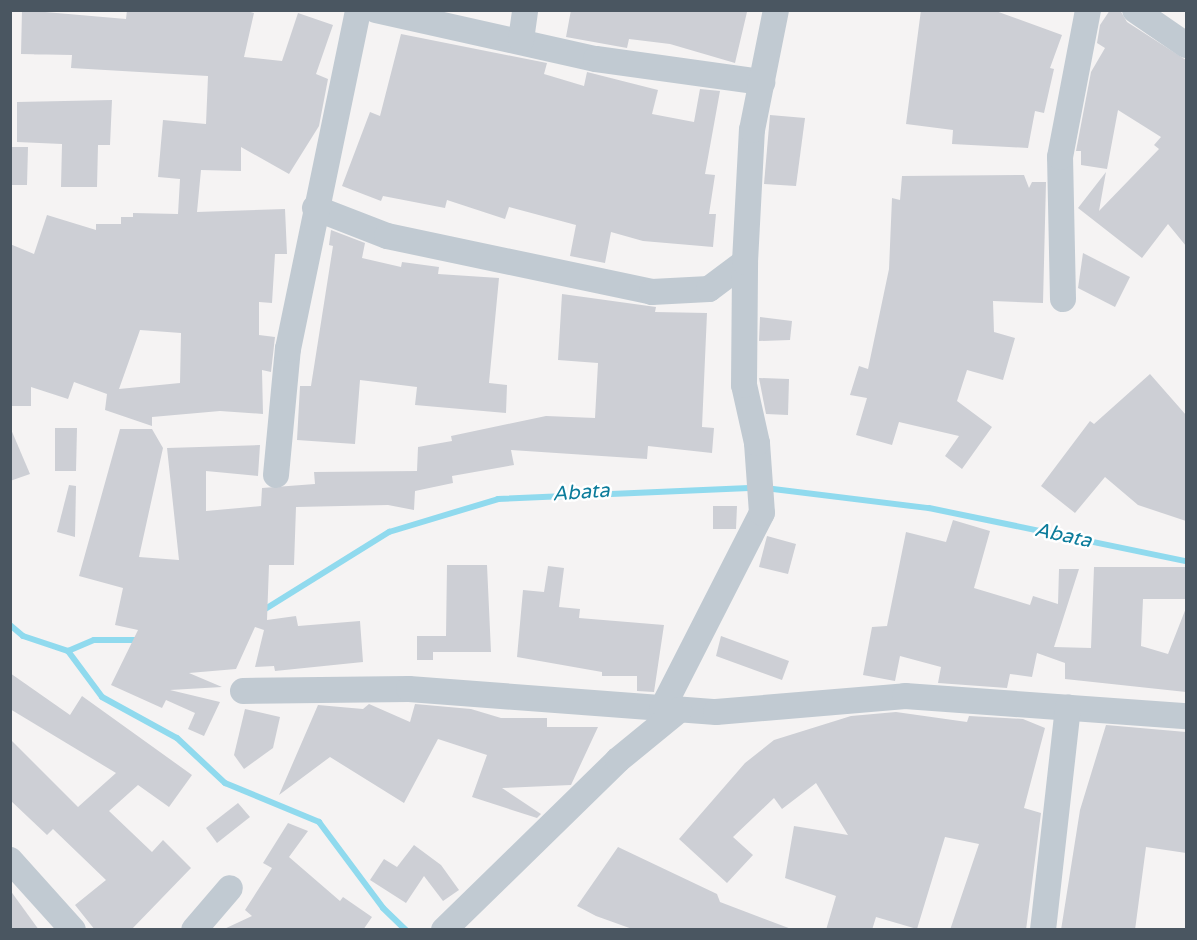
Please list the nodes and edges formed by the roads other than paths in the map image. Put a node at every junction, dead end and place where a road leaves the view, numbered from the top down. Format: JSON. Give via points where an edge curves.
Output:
{"nodes":[{"id":1,"x":358,"y":10,"type":"edge"},
{"id":2,"x":376,"y":10,"type":"edge"},
{"id":3,"x":525,"y":10,"type":"edge"},
{"id":4,"x":776,"y":10,"type":"edge"},
{"id":5,"x":1088,"y":10,"type":"edge"},
{"id":6,"x":1135,"y":10,"type":"edge"},
{"id":7,"x":521,"y":40,"type":"junction"},
{"id":8,"x":1186,"y":45,"type":"edge"},
{"id":9,"x":762,"y":82,"type":"junction"},
{"id":10,"x":315,"y":208,"type":"junction"},
{"id":11,"x":745,"y":262,"type":"junction"},
{"id":12,"x":1063,"y":299,"type":"dead end"},
{"id":13,"x":276,"y":475,"type":"dead end"},
{"id":14,"x":243,"y":692,"type":"dead end"},
{"id":15,"x":1068,"y":707,"type":"junction"},
{"id":16,"x":670,"y":710,"type":"junction"},
{"id":17,"x":1186,"y":716,"type":"edge"},
{"id":18,"x":10,"y":860,"type":"edge"},
{"id":19,"x":230,"y":888,"type":"dead end"},
{"id":20,"x":73,"y":930,"type":"edge"},
{"id":21,"x":194,"y":930,"type":"edge"},
{"id":22,"x":444,"y":930,"type":"edge"},
{"id":23,"x":1043,"y":930,"type":"edge"}],
"edges":[{"from":1,"to":10,"type":"street"},
{"from":2,"to":7,"type":"street"},
{"from":3,"to":7,"type":"street"},
{"from":4,"to":9,"type":"street"},
{"from":5,"to":12,"type":"street","via":[[1060,157]]},
{"from":6,"to":8,"type":"street"},
{"from":7,"to":9,"type":"street","via":[[690,76]]},
{"from":9,"to":11,"type":"street","via":[[752,130]]},
{"from":10,"to":11,"type":"street","via":[[387,236],[652,292],[709,289]]},
{"from":10,"to":13,"type":"street","via":[[288,349]]},
{"from":11,"to":16,"type":"street","via":[[744,385],[757,443],[761,496],[757,525]]},
{"from":14,"to":16,"type":"street","via":[[409,689]]},
{"from":15,"to":16,"type":"street","via":[[871,696],[749,711]]},
{"from":15,"to":17,"type":"street"},
{"from":15,"to":23,"type":"street"},
{"from":16,"to":22,"type":"street"},
{"from":18,"to":20,"type":"street"},
{"from":19,"to":21,"type":"street"}]}
